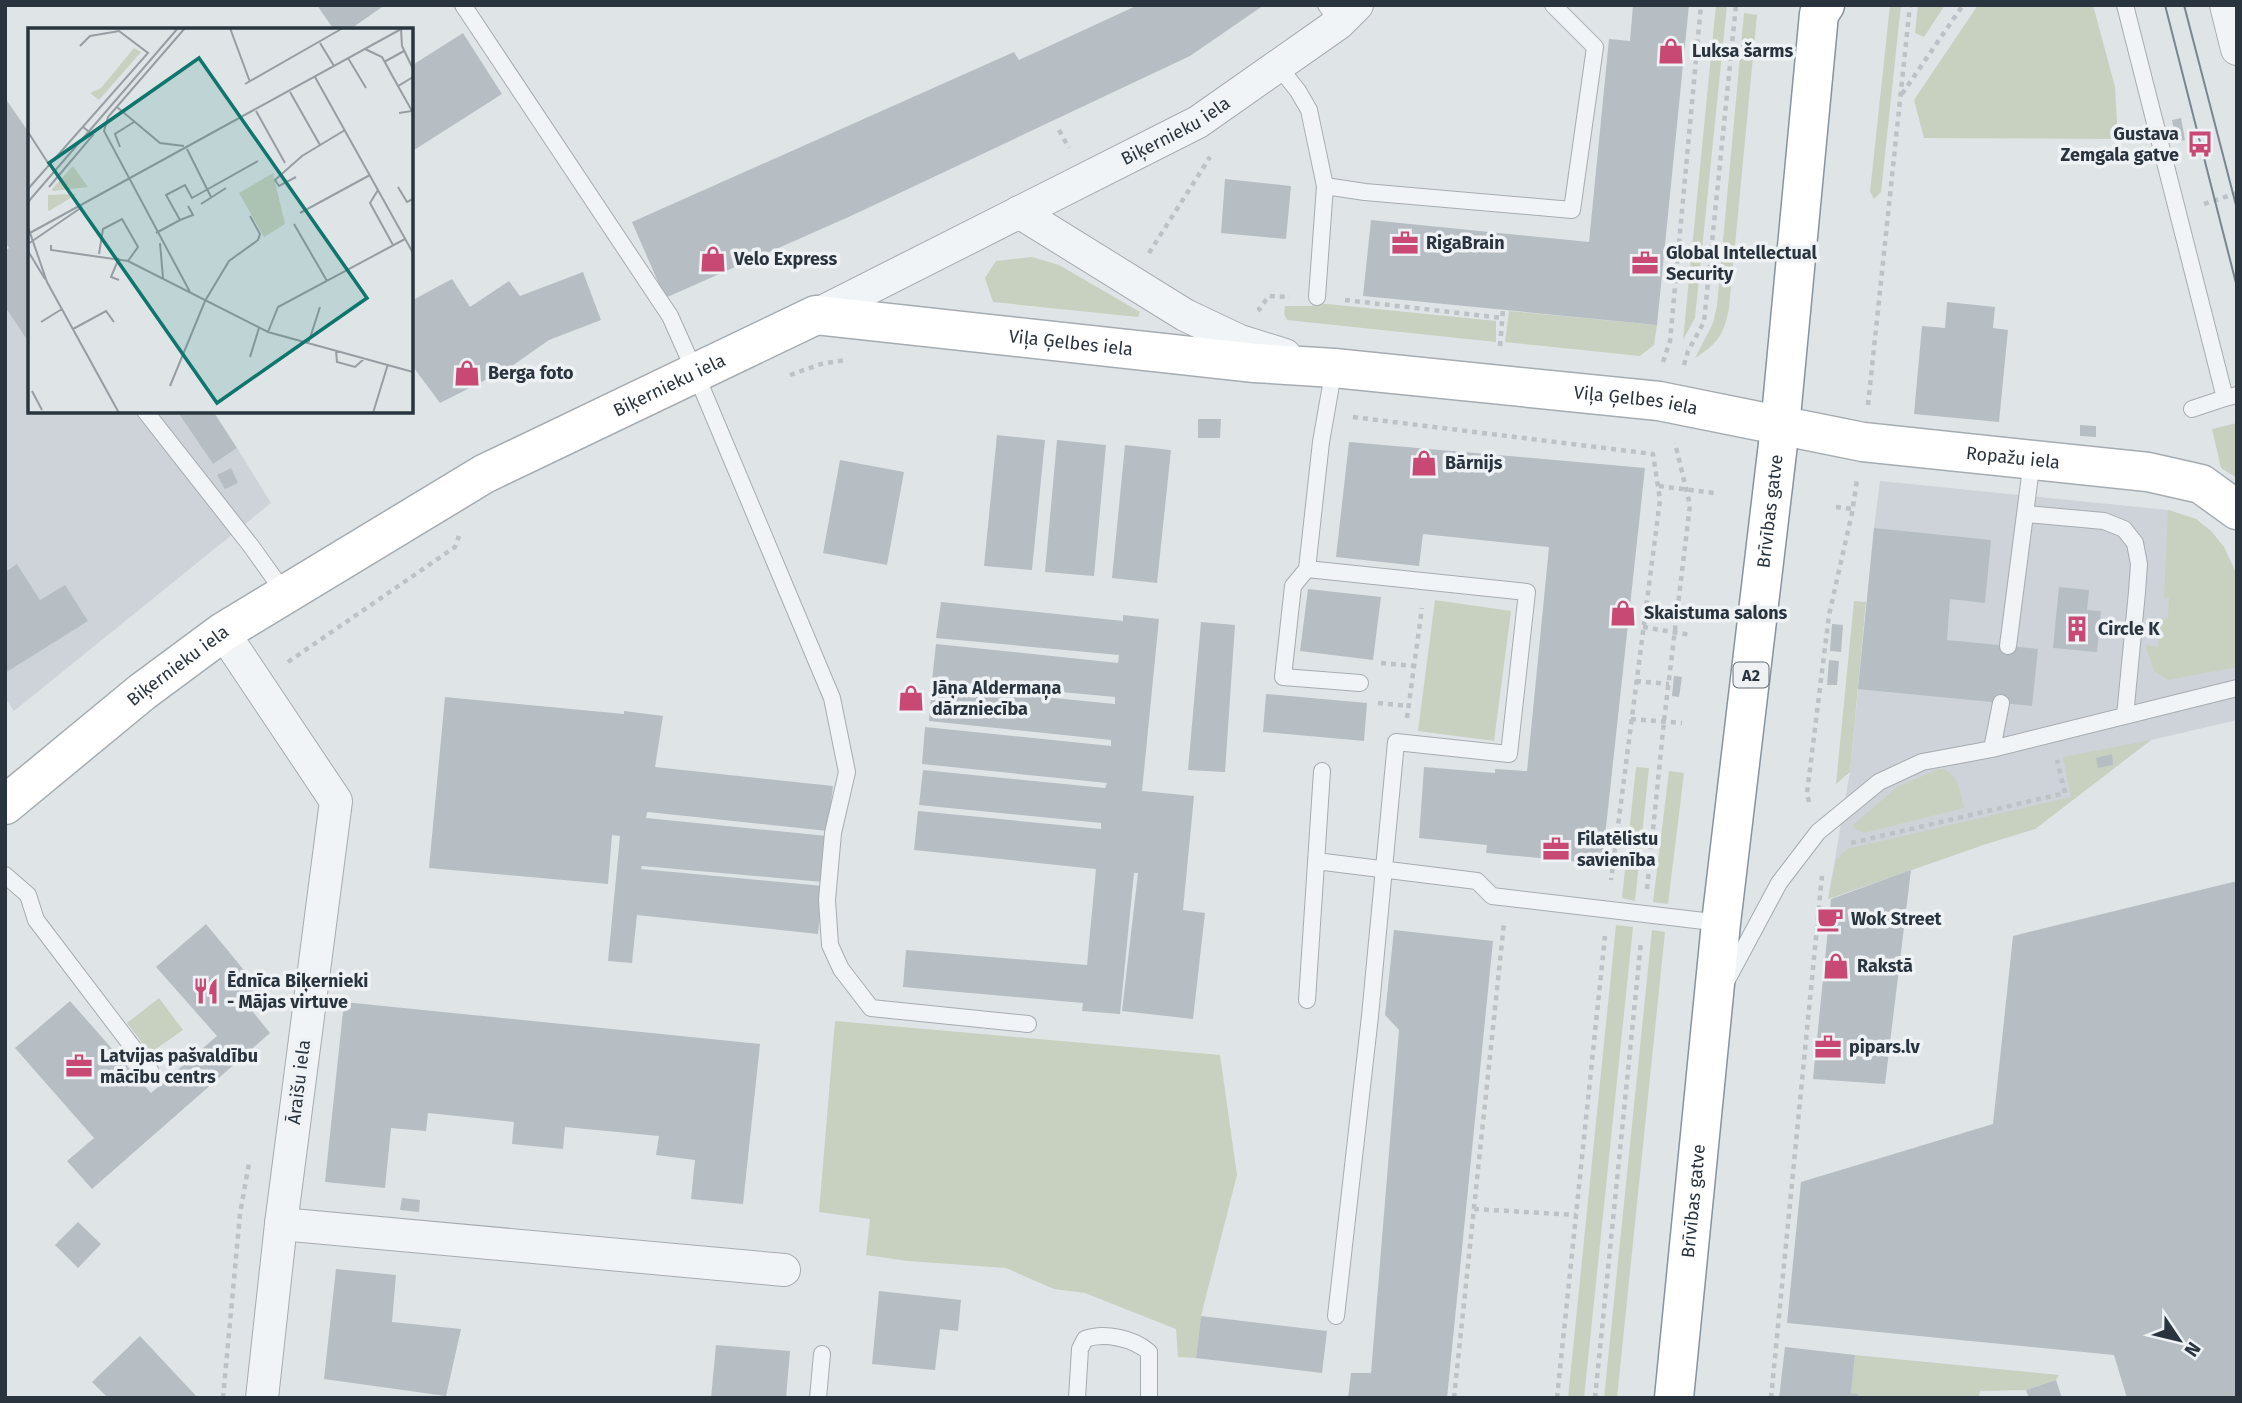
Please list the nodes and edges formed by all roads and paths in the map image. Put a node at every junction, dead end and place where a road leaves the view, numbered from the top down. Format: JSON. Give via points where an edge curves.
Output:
{"nodes":[{"id":1,"x":463,"y":5,"type":"edge"},
{"id":2,"x":1553,"y":5,"type":"edge"},
{"id":3,"x":1701,"y":5,"type":"edge"},
{"id":4,"x":1736,"y":5,"type":"edge"},
{"id":5,"x":1910,"y":5,"type":"edge"},
{"id":6,"x":1963,"y":5,"type":"edge"},
{"id":7,"x":2125,"y":5,"type":"edge"},
{"id":8,"x":2226,"y":5,"type":"edge"},
{"id":9,"x":1819,"y":8,"type":"edge"},
{"id":10,"x":1341,"y":11,"type":"edge"},
{"id":11,"x":2237,"y":49,"type":"edge"},
{"id":12,"x":1279,"y":66,"type":"junction"},
{"id":13,"x":1900,"y":96,"type":"junction"},
{"id":14,"x":1217,"y":147,"type":"dead end"},
{"id":15,"x":1325,"y":186,"type":"junction"},
{"id":16,"x":1019,"y":212,"type":"junction"},
{"id":17,"x":1147,"y":256,"type":"dead end"},
{"id":18,"x":1317,"y":298,"type":"junction"},
{"id":19,"x":1503,"y":310,"type":"dead end"},
{"id":20,"x":816,"y":315,"type":"junction"},
{"id":21,"x":1268,"y":317,"type":"dead end"},
{"id":22,"x":1503,"y":318,"type":"junction"},
{"id":23,"x":1500,"y":347,"type":"dead end"},
{"id":24,"x":1657,"y":359,"type":"dead end"},
{"id":25,"x":1685,"y":359,"type":"dead end"},
{"id":26,"x":848,"y":360,"type":"dead end"},
{"id":27,"x":1329,"y":367,"type":"junction"},
{"id":28,"x":695,"y":372,"type":"junction"},
{"id":29,"x":785,"y":376,"type":"dead end"},
{"id":30,"x":2231,"y":396,"type":"edge"},
{"id":31,"x":2192,"y":409,"type":"dead end"},
{"id":32,"x":147,"y":413,"type":"edge"},
{"id":33,"x":1326,"y":413,"type":"junction"},
{"id":34,"x":1867,"y":414,"type":"dead end"},
{"id":35,"x":1780,"y":427,"type":"junction"},
{"id":36,"x":2032,"y":460,"type":"junction"},
{"id":37,"x":1858,"y":472,"type":"dead end"},
{"id":38,"x":1659,"y":486,"type":"junction"},
{"id":39,"x":1714,"y":493,"type":"dead end"},
{"id":40,"x":1836,"y":507,"type":"dead end"},
{"id":41,"x":1853,"y":509,"type":"junction"},
{"id":42,"x":2237,"y":510,"type":"edge"},
{"id":43,"x":2026,"y":513,"type":"junction"},
{"id":44,"x":463,"y":525,"type":"dead end"},
{"id":45,"x":1307,"y":569,"type":"junction"},
{"id":46,"x":1426,"y":580,"type":"junction"},
{"id":47,"x":286,"y":594,"type":"junction"},
{"id":48,"x":1643,"y":627,"type":"junction"},
{"id":49,"x":223,"y":632,"type":"junction"},
{"id":50,"x":1691,"y":635,"type":"dead end"},
{"id":51,"x":2008,"y":646,"type":"dead end"},
{"id":52,"x":1381,"y":663,"type":"dead end"},
{"id":53,"x":1414,"y":666,"type":"junction"},
{"id":54,"x":1636,"y":681,"type":"junction"},
{"id":55,"x":257,"y":683,"type":"junction"},
{"id":56,"x":1360,"y":683,"type":"dead end"},
{"id":57,"x":1669,"y":684,"type":"dead end"},
{"id":58,"x":2237,"y":688,"type":"edge"},
{"id":59,"x":1377,"y":702,"type":"dead end"},
{"id":60,"x":2001,"y":703,"type":"dead end"},
{"id":61,"x":1409,"y":706,"type":"junction"},
{"id":62,"x":2125,"y":716,"type":"junction"},
{"id":63,"x":1631,"y":719,"type":"junction"},
{"id":64,"x":1682,"y":723,"type":"dead end"},
{"id":65,"x":1396,"y":742,"type":"junction"},
{"id":66,"x":1992,"y":749,"type":"junction"},
{"id":67,"x":2062,"y":753,"type":"dead end"},
{"id":68,"x":1322,"y":771,"type":"dead end"},
{"id":69,"x":5,"y":805,"type":"edge"},
{"id":70,"x":1818,"y":832,"type":"junction"},
{"id":71,"x":1824,"y":859,"type":"junction"},
{"id":72,"x":1316,"y":861,"type":"junction"},
{"id":73,"x":1384,"y":869,"type":"junction"},
{"id":74,"x":5,"y":875,"type":"edge"},
{"id":75,"x":1611,"y":880,"type":"dead end"},
{"id":76,"x":1509,"y":898,"type":"junction"},
{"id":77,"x":1721,"y":923,"type":"junction"},
{"id":78,"x":1606,"y":926,"type":"dead end"},
{"id":79,"x":1307,"y":1000,"type":"dead end"},
{"id":80,"x":1713,"y":1006,"type":"junction"},
{"id":81,"x":1028,"y":1024,"type":"dead end"},
{"id":82,"x":150,"y":1070,"type":"dead end"},
{"id":83,"x":250,"y":1160,"type":"dead end"},
{"id":84,"x":1474,"y":1209,"type":"junction"},
{"id":85,"x":1576,"y":1215,"type":"junction"},
{"id":86,"x":281,"y":1224,"type":"junction"},
{"id":87,"x":784,"y":1270,"type":"dead end"},
{"id":88,"x":1336,"y":1316,"type":"dead end"},
{"id":89,"x":822,"y":1354,"type":"dead end"},
{"id":90,"x":223,"y":1398,"type":"edge"},
{"id":91,"x":262,"y":1398,"type":"edge"},
{"id":92,"x":818,"y":1398,"type":"edge"},
{"id":93,"x":1077,"y":1398,"type":"edge"},
{"id":94,"x":1149,"y":1398,"type":"edge"},
{"id":95,"x":1454,"y":1398,"type":"edge"},
{"id":96,"x":1557,"y":1398,"type":"edge"},
{"id":97,"x":1674,"y":1398,"type":"edge"},
{"id":98,"x":1772,"y":1398,"type":"edge"}],
"edges":[{"from":1,"to":28,"type":"lane","via":[[670,316]]},
{"from":2,"to":15,"type":"lane","via":[[1595,47],[1572,210]]},
{"from":3,"to":24,"type":"path","via":[[1670,341],[1664,357]]},
{"from":4,"to":25,"type":"path","via":[[1704,322]]},
{"from":5,"to":13,"type":"path"},
{"from":6,"to":13,"type":"path"},
{"from":7,"to":30,"type":"lane"},
{"from":8,"to":11,"type":"street"},
{"from":9,"to":35,"type":"main road","name":"Brīvības gatve","number":"A2"},
{"from":10,"to":12,"type":"street","name":"Biķernieku iela"},
{"from":12,"to":15,"type":"lane","via":[[1309,110]]},
{"from":12,"to":16,"type":"street","name":"Biķernieku iela","via":[[1198,122]]},
{"from":13,"to":34,"type":"path"},
{"from":14,"to":17,"type":"path"},
{"from":15,"to":18,"type":"lane"},
{"from":16,"to":20,"type":"street","name":"Biķernieku iela"},
{"from":16,"to":27,"type":"street","name":"Viļa Ģelbes iela","via":[[1185,315],[1240,341]]},
{"from":18,"to":21,"type":"path","via":[[1269,296],[1259,309]]},
{"from":18,"to":22,"type":"path"},
{"from":19,"to":22,"type":"path"},
{"from":20,"to":27,"type":"main road","name":"Viļa Ģelbes iela"},
{"from":20,"to":28,"type":"main road","name":"Biķernieku iela"},
{"from":22,"to":23,"type":"path"},
{"from":26,"to":29,"type":"path"},
{"from":27,"to":33,"type":"lane"},
{"from":27,"to":35,"type":"main road","name":"Viļa Ģelbes iela","via":[[1659,401]]},
{"from":28,"to":47,"type":"main road","name":"Biķernieku iela","via":[[484,474]]},
{"from":28,"to":81,"type":"lane","via":[[832,698],[847,772],[832,833],[827,900],[830,945],[841,969],[871,1009]]},
{"from":30,"to":31,"type":"lane"},
{"from":32,"to":47,"type":"lane"},
{"from":33,"to":38,"type":"path","via":[[1653,454]]},
{"from":33,"to":45,"type":"lane"},
{"from":35,"to":36,"type":"main road","name":"Ropažu iela","via":[[1863,442]]},
{"from":35,"to":77,"type":"main road","name":"Brīvības gatve","number":"A2"},
{"from":36,"to":42,"type":"main road","name":"Ropažu iela","via":[[2148,472],[2201,484]]},
{"from":36,"to":43,"type":"lane"},
{"from":37,"to":41,"type":"path"},
{"from":38,"to":39,"type":"path"},
{"from":38,"to":48,"type":"path"},
{"from":40,"to":41,"type":"path"},
{"from":41,"to":70,"type":"path","via":[[1829,615],[1807,793]]},
{"from":43,"to":51,"type":"lane"},
{"from":43,"to":62,"type":"lane","via":[[2104,521],[2124,530],[2135,543],[2139,564]]},
{"from":44,"to":55,"type":"path","via":[[455,547]]},
{"from":45,"to":46,"type":"lane"},
{"from":45,"to":56,"type":"lane","via":[[1293,586],[1283,677]]},
{"from":46,"to":53,"type":"path"},
{"from":46,"to":65,"type":"lane","via":[[1527,592],[1508,754]]},
{"from":47,"to":49,"type":"main road","name":"Biķernieku iela"},
{"from":48,"to":50,"type":"path"},
{"from":48,"to":54,"type":"path"},
{"from":49,"to":55,"type":"street","name":"Āraišu iela"},
{"from":49,"to":69,"type":"main road","name":"Biķernieku iela"},
{"from":52,"to":53,"type":"path"},
{"from":53,"to":61,"type":"path"},
{"from":54,"to":57,"type":"path"},
{"from":54,"to":63,"type":"path"},
{"from":55,"to":86,"type":"street","name":"Āraišu iela","via":[[336,801]]},
{"from":58,"to":62,"type":"lane","name":"Brīvības gatve"},
{"from":59,"to":61,"type":"path"},
{"from":60,"to":66,"type":"lane"},
{"from":61,"to":65,"type":"path","via":[[1405,729]]},
{"from":62,"to":66,"type":"lane","name":"Brīvības gatve"},
{"from":63,"to":64,"type":"path"},
{"from":63,"to":75,"type":"path"},
{"from":65,"to":73,"type":"lane"},
{"from":66,"to":70,"type":"lane","name":"Brīvības gatve","via":[[1922,762],[1879,782]]},
{"from":67,"to":71,"type":"path","via":[[2057,762],[2065,793],[1843,845]]},
{"from":68,"to":72,"type":"lane"},
{"from":70,"to":71,"type":"path"},
{"from":70,"to":80,"type":"lane","name":"Brīvības gatve","via":[[1779,883]]},
{"from":71,"to":98,"type":"path"},
{"from":72,"to":73,"type":"lane"},
{"from":72,"to":79,"type":"lane"},
{"from":73,"to":76,"type":"lane","via":[[1477,881],[1492,896]]},
{"from":73,"to":88,"type":"lane"},
{"from":74,"to":82,"type":"lane","via":[[27,895],[36,919]]},
{"from":76,"to":77,"type":"lane"},
{"from":76,"to":84,"type":"path"},
{"from":77,"to":80,"type":"main road","name":"Brīvības gatve","number":"A2"},
{"from":78,"to":85,"type":"path"},
{"from":80,"to":97,"type":"main road","name":"Brīvības gatve","number":"A2"},
{"from":83,"to":90,"type":"path","via":[[240,1214]]},
{"from":84,"to":85,"type":"path"},
{"from":84,"to":95,"type":"path"},
{"from":85,"to":96,"type":"path"},
{"from":86,"to":87,"type":"street"},
{"from":86,"to":91,"type":"street","name":"Āraišu iela"},
{"from":89,"to":92,"type":"lane"},
{"from":93,"to":94,"type":"lane","via":[[1080,1349],[1085,1339],[1094,1336],[1139,1343],[1149,1352]]}]}
